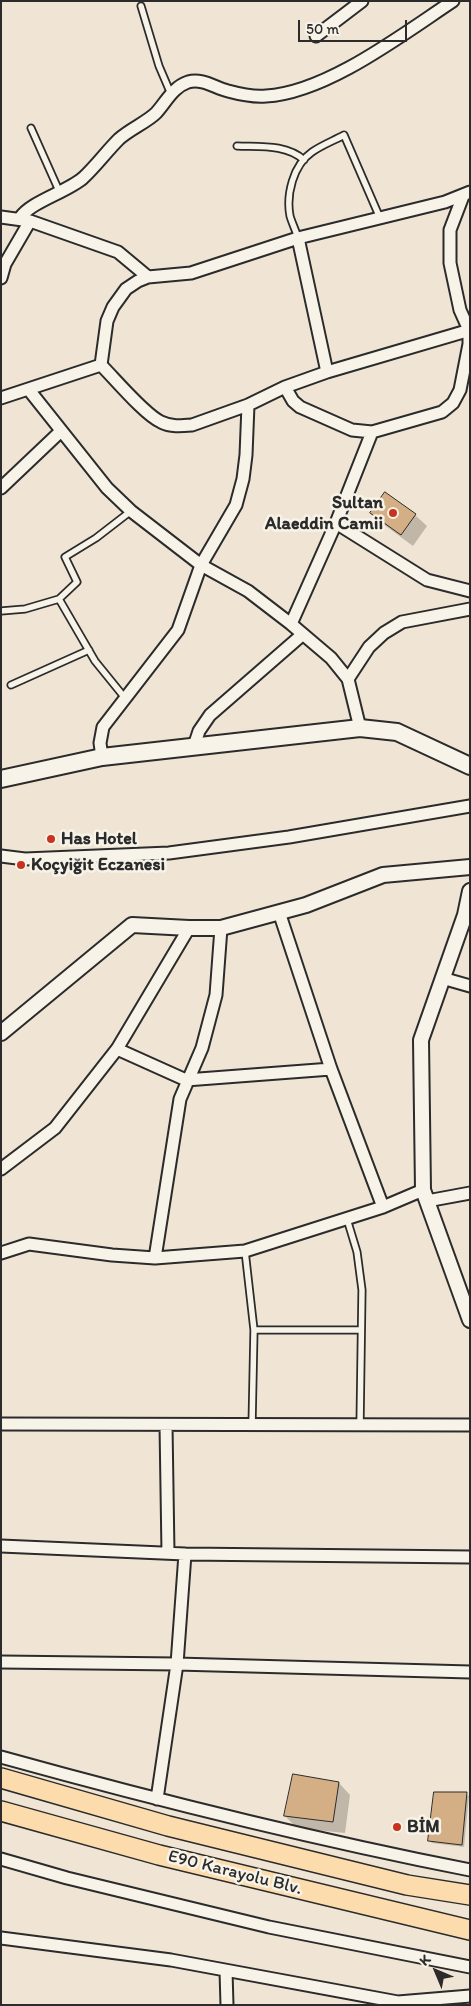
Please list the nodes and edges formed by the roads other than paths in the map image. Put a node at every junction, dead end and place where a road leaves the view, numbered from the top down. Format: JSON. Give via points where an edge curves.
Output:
{"nodes":[{"id":1,"x":362,"y":1,"type":"edge"},
{"id":2,"x":453,"y":1,"type":"edge"},
{"id":3,"x":142,"y":6,"type":"dead end"},
{"id":4,"x":316,"y":36,"type":"dead end"},
{"id":5,"x":171,"y":94,"type":"junction"},
{"id":6,"x":31,"y":128,"type":"dead end"},
{"id":7,"x":237,"y":146,"type":"dead end"},
{"id":8,"x":304,"y":160,"type":"junction"},
{"id":9,"x":60,"y":193,"type":"junction"},
{"id":10,"x":466,"y":194,"type":"edge"},
{"id":11,"x":1,"y":216,"type":"edge"},
{"id":12,"x":380,"y":218,"type":"junction"},
{"id":13,"x":25,"y":220,"type":"junction"},
{"id":14,"x":298,"y":238,"type":"junction"},
{"id":15,"x":148,"y":277,"type":"junction"},
{"id":16,"x":1,"y":278,"type":"edge"},
{"id":17,"x":469,"y":330,"type":"edge"},
{"id":18,"x":101,"y":365,"type":"junction"},
{"id":19,"x":327,"y":372,"type":"junction"},
{"id":20,"x":285,"y":387,"type":"junction"},
{"id":21,"x":29,"y":390,"type":"junction"},
{"id":22,"x":1,"y":398,"type":"edge"},
{"id":23,"x":248,"y":405,"type":"junction"},
{"id":24,"x":61,"y":431,"type":"junction"},
{"id":25,"x":372,"y":432,"type":"junction"},
{"id":26,"x":1,"y":488,"type":"edge"},
{"id":27,"x":131,"y":511,"type":"junction"},
{"id":28,"x":336,"y":523,"type":"junction"},
{"id":29,"x":201,"y":565,"type":"junction"},
{"id":30,"x":470,"y":591,"type":"edge"},
{"id":31,"x":59,"y":598,"type":"junction"},
{"id":32,"x":470,"y":609,"type":"edge"},
{"id":33,"x":1,"y":611,"type":"edge"},
{"id":34,"x":292,"y":624,"type":"junction"},
{"id":35,"x":303,"y":634,"type":"junction"},
{"id":36,"x":89,"y":650,"type":"junction"},
{"id":37,"x":348,"y":679,"type":"junction"},
{"id":38,"x":11,"y":685,"type":"dead end"},
{"id":39,"x":125,"y":698,"type":"junction"},
{"id":40,"x":360,"y":728,"type":"junction"},
{"id":41,"x":194,"y":746,"type":"junction"},
{"id":42,"x":102,"y":757,"type":"junction"},
{"id":43,"x":470,"y":766,"type":"edge"},
{"id":44,"x":1,"y":779,"type":"edge"},
{"id":45,"x":470,"y":806,"type":"edge"},
{"id":46,"x":1,"y":856,"type":"edge"},
{"id":47,"x":470,"y":867,"type":"edge"},
{"id":48,"x":470,"y":891,"type":"edge"},
{"id":49,"x":279,"y":912,"type":"junction"},
{"id":50,"x":467,"y":915,"type":"edge"},
{"id":51,"x":189,"y":928,"type":"junction"},
{"id":52,"x":221,"y":928,"type":"junction"},
{"id":53,"x":442,"y":978,"type":"junction"},
{"id":54,"x":470,"y":986,"type":"edge"},
{"id":55,"x":1,"y":1033,"type":"edge"},
{"id":56,"x":118,"y":1049,"type":"junction"},
{"id":57,"x":332,"y":1069,"type":"junction"},
{"id":58,"x":186,"y":1080,"type":"junction"},
{"id":59,"x":1,"y":1168,"type":"edge"},
{"id":60,"x":470,"y":1193,"type":"edge"},
{"id":61,"x":425,"y":1196,"type":"junction"},
{"id":62,"x":383,"y":1207,"type":"junction"},
{"id":63,"x":346,"y":1219,"type":"junction"},
{"id":64,"x":245,"y":1251,"type":"junction"},
{"id":65,"x":1,"y":1253,"type":"edge"},
{"id":66,"x":155,"y":1258,"type":"junction"},
{"id":67,"x":470,"y":1320,"type":"edge"},
{"id":68,"x":254,"y":1330,"type":"junction"},
{"id":69,"x":360,"y":1330,"type":"junction"},
{"id":70,"x":1,"y":1424,"type":"edge"},
{"id":71,"x":166,"y":1425,"type":"junction"},
{"id":72,"x":252,"y":1425,"type":"junction"},
{"id":73,"x":360,"y":1425,"type":"junction"},
{"id":74,"x":470,"y":1426,"type":"edge"},
{"id":75,"x":1,"y":1546,"type":"edge"},
{"id":76,"x":168,"y":1553,"type":"junction"},
{"id":77,"x":184,"y":1554,"type":"junction"},
{"id":78,"x":470,"y":1557,"type":"edge"},
{"id":79,"x":1,"y":1662,"type":"edge"},
{"id":80,"x":177,"y":1664,"type":"junction"},
{"id":81,"x":470,"y":1672,"type":"edge"},
{"id":82,"x":1,"y":1757,"type":"edge"},
{"id":83,"x":1,"y":1778,"type":"edge"},
{"id":84,"x":157,"y":1799,"type":"junction"},
{"id":85,"x":1,"y":1811,"type":"edge"},
{"id":86,"x":1,"y":1859,"type":"edge"},
{"id":87,"x":470,"y":1870,"type":"edge"},
{"id":88,"x":470,"y":1895,"type":"edge"},
{"id":89,"x":470,"y":1930,"type":"edge"},
{"id":90,"x":1,"y":1938,"type":"edge"},
{"id":91,"x":470,"y":1967,"type":"edge"},
{"id":92,"x":226,"y":1971,"type":"junction"},
{"id":93,"x":470,"y":1996,"type":"edge"},
{"id":94,"x":398,"y":2003,"type":"edge"},
{"id":95,"x":227,"y":2005,"type":"edge"}],
"edges":[{"from":1,"to":4,"type":"street"},
{"from":2,"to":5,"type":"street","via":[[374,54],[291,92],[264,96],[228,91],[196,81]]},
{"from":3,"to":5,"type":"lane","via":[[159,66]]},
{"from":5,"to":9,"type":"street","via":[[155,114],[118,141],[88,174]]},
{"from":6,"to":9,"type":"lane"},
{"from":7,"to":8,"type":"lane","via":[[279,148]]},
{"from":8,"to":12,"type":"lane","via":[[312,152],[344,135]]},
{"from":8,"to":14,"type":"lane","via":[[295,174],[289,195],[290,217]]},
{"from":9,"to":13,"type":"street","via":[[27,210]]},
{"from":10,"to":12,"type":"street"},
{"from":10,"to":17,"type":"street","via":[[450,230],[450,263],[460,310]]},
{"from":11,"to":13,"type":"street"},
{"from":12,"to":14,"type":"street"},
{"from":13,"to":15,"type":"street","via":[[118,252]]},
{"from":13,"to":16,"type":"street"},
{"from":14,"to":15,"type":"street","via":[[191,274]]},
{"from":14,"to":19,"type":"street"},
{"from":15,"to":18,"type":"street","via":[[126,289],[113,307],[107,321]]},
{"from":17,"to":19,"type":"street"},
{"from":17,"to":25,"type":"street","via":[[470,344],[460,390],[453,403],[442,412]]},
{"from":18,"to":21,"type":"street"},
{"from":18,"to":23,"type":"street","via":[[153,417],[166,424],[192,425]]},
{"from":19,"to":20,"type":"street"},
{"from":20,"to":23,"type":"street"},
{"from":20,"to":25,"type":"street","via":[[300,407],[352,430]]},
{"from":21,"to":22,"type":"street"},
{"from":21,"to":24,"type":"street"},
{"from":23,"to":29,"type":"street","via":[[243,480],[236,505]]},
{"from":24,"to":26,"type":"street"},
{"from":24,"to":27,"type":"street","via":[[107,488]]},
{"from":25,"to":28,"type":"street"},
{"from":27,"to":29,"type":"street"},
{"from":27,"to":31,"type":"lane","via":[[65,558],[77,582]]},
{"from":28,"to":30,"type":"street","via":[[427,580]]},
{"from":28,"to":34,"type":"street"},
{"from":29,"to":34,"type":"street","via":[[248,591]]},
{"from":29,"to":39,"type":"street","via":[[178,630]]},
{"from":31,"to":33,"type":"lane"},
{"from":31,"to":36,"type":"lane"},
{"from":32,"to":37,"type":"street","via":[[402,622],[369,648]]},
{"from":34,"to":35,"type":"street"},
{"from":35,"to":37,"type":"street"},
{"from":35,"to":41,"type":"street","via":[[213,711]]},
{"from":36,"to":38,"type":"lane"},
{"from":36,"to":39,"type":"lane","via":[[105,676]]},
{"from":37,"to":40,"type":"street"},
{"from":39,"to":42,"type":"street","via":[[103,727]]},
{"from":40,"to":41,"type":"main road"},
{"from":40,"to":43,"type":"main road","via":[[397,732]]},
{"from":41,"to":42,"type":"main road"},
{"from":42,"to":44,"type":"main road"},
{"from":45,"to":46,"type":"street","via":[[289,837],[169,853],[25,859]]},
{"from":47,"to":49,"type":"street","via":[[383,875]]},
{"from":48,"to":50,"type":"street"},
{"from":49,"to":52,"type":"street"},
{"from":49,"to":57,"type":"street"},
{"from":50,"to":53,"type":"street"},
{"from":51,"to":52,"type":"street"},
{"from":51,"to":55,"type":"street","via":[[132,925]]},
{"from":51,"to":56,"type":"street"},
{"from":52,"to":58,"type":"street","via":[[216,994],[202,1048]]},
{"from":53,"to":54,"type":"street"},
{"from":53,"to":61,"type":"street","via":[[421,1040]]},
{"from":56,"to":58,"type":"street"},
{"from":56,"to":59,"type":"street","via":[[55,1128]]},
{"from":57,"to":58,"type":"street"},
{"from":57,"to":62,"type":"street"},
{"from":58,"to":66,"type":"street","via":[[180,1099]]},
{"from":60,"to":61,"type":"street"},
{"from":61,"to":62,"type":"street"},
{"from":61,"to":67,"type":"street"},
{"from":62,"to":63,"type":"street"},
{"from":63,"to":64,"type":"street"},
{"from":63,"to":69,"type":"lane","via":[[360,1270]]},
{"from":64,"to":66,"type":"street"},
{"from":64,"to":68,"type":"lane"},
{"from":65,"to":66,"type":"street","via":[[29,1244]]},
{"from":68,"to":69,"type":"lane"},
{"from":68,"to":72,"type":"lane"},
{"from":69,"to":73,"type":"lane"},
{"from":70,"to":71,"type":"street"},
{"from":71,"to":72,"type":"street"},
{"from":71,"to":76,"type":"street"},
{"from":72,"to":73,"type":"street"},
{"from":73,"to":74,"type":"street"},
{"from":75,"to":76,"type":"street"},
{"from":76,"to":77,"type":"street"},
{"from":77,"to":78,"type":"street"},
{"from":77,"to":80,"type":"street"},
{"from":79,"to":80,"type":"street"},
{"from":80,"to":81,"type":"street"},
{"from":80,"to":84,"type":"street"},
{"from":82,"to":84,"type":"street"},
{"from":83,"to":88,"type":"highway","name":"E90 Karayolu Blv.","via":[[187,1831],[407,1885]]},
{"from":84,"to":87,"type":"street","via":[[360,1848]]},
{"from":85,"to":89,"type":"highway","name":"E90 Karayolu Blv.","via":[[159,1855]]},
{"from":86,"to":91,"type":"street","via":[[270,1927]]},
{"from":90,"to":92,"type":"street","via":[[171,1960]]},
{"from":92,"to":94,"type":"street"},
{"from":92,"to":95,"type":"street"},
{"from":93,"to":94,"type":"street"}]}
